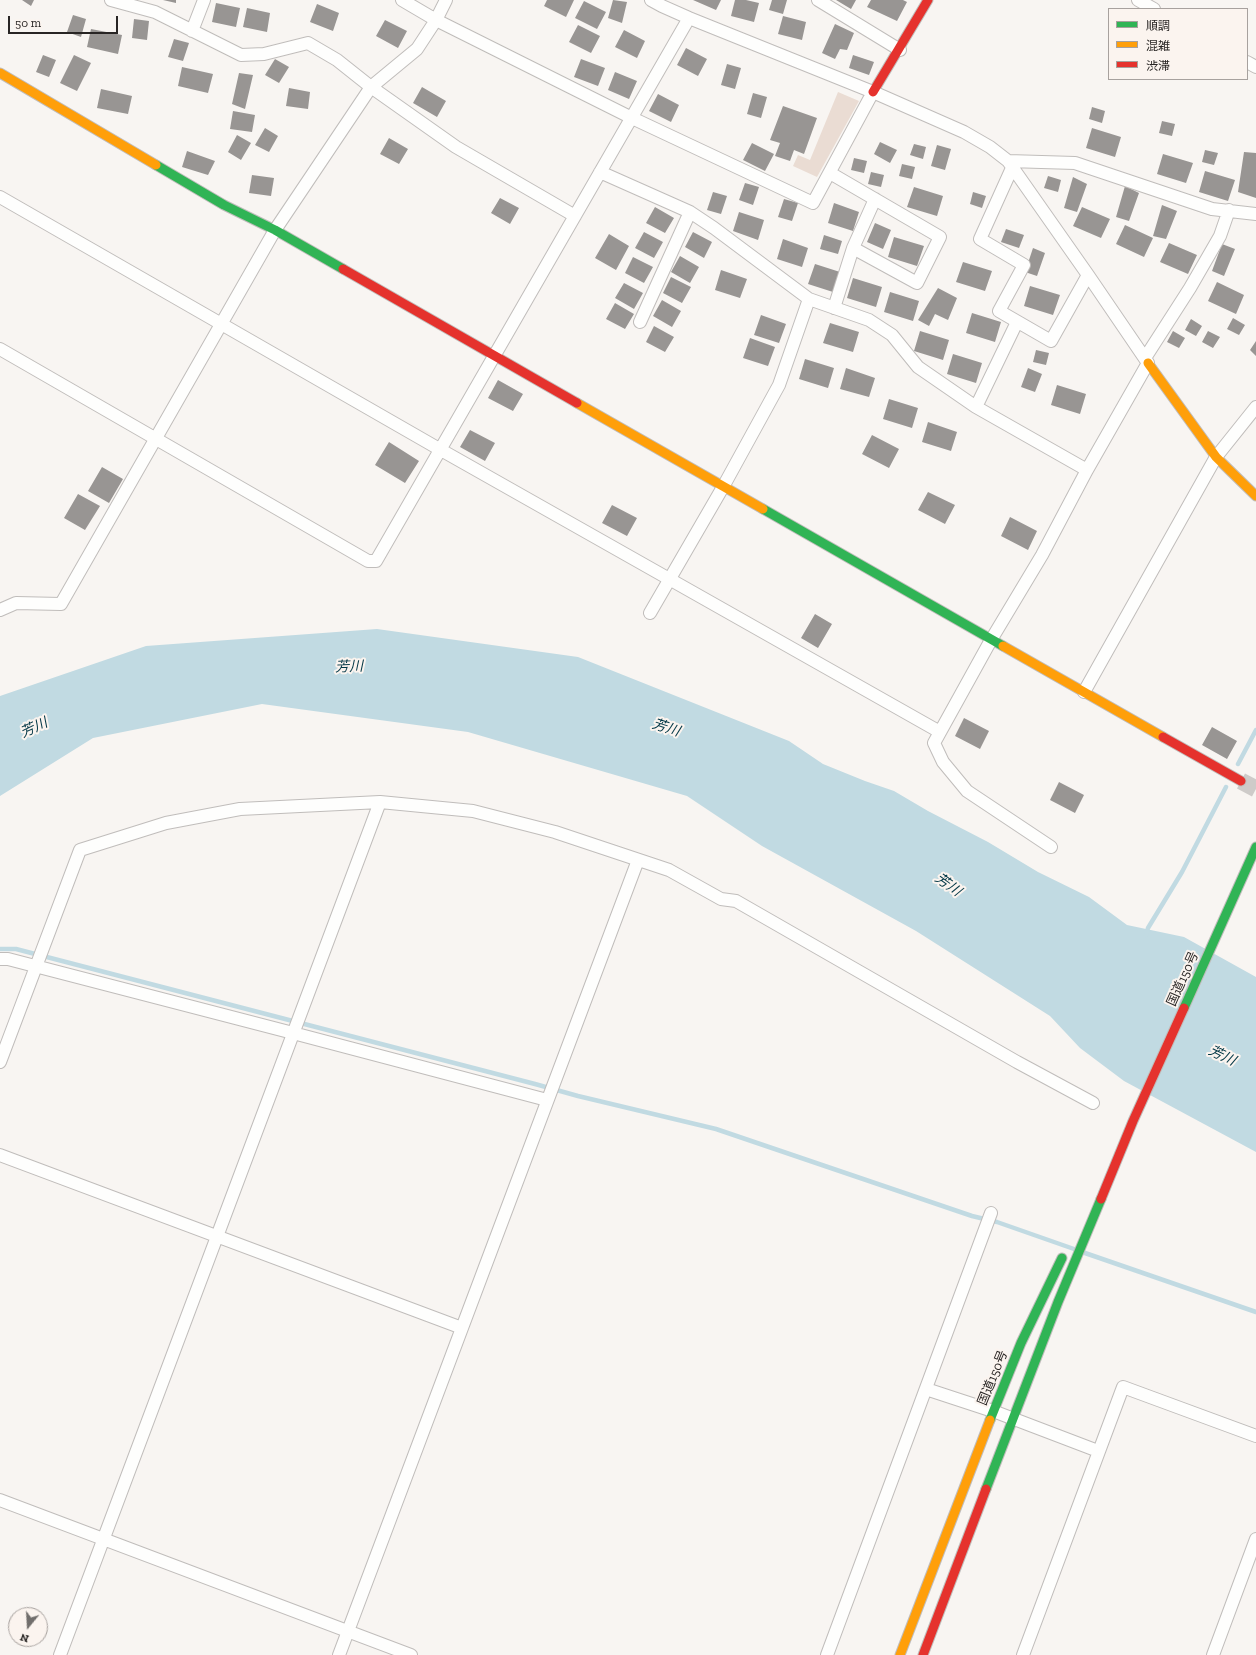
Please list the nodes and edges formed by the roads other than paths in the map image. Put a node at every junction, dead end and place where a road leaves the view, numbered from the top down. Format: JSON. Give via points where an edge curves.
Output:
{"nodes":[{"id":1,"x":111,"y":0,"type":"edge"},
{"id":2,"x":204,"y":0,"type":"edge"},
{"id":3,"x":402,"y":0,"type":"edge"},
{"id":4,"x":446,"y":0,"type":"edge"},
{"id":5,"x":651,"y":0,"type":"edge"},
{"id":6,"x":818,"y":0,"type":"edge"},
{"id":7,"x":928,"y":0,"type":"edge"},
{"id":8,"x":1138,"y":0,"type":"edge"},
{"id":9,"x":1152,"y":8,"type":"edge"},
{"id":10,"x":689,"y":18,"type":"junction"},
{"id":11,"x":436,"y":20,"type":"junction"},
{"id":12,"x":192,"y":31,"type":"junction"},
{"id":13,"x":900,"y":50,"type":"junction"},
{"id":14,"x":0,"y":73,"type":"edge"},
{"id":15,"x":371,"y":86,"type":"junction"},
{"id":16,"x":873,"y":92,"type":"junction"},
{"id":17,"x":632,"y":118,"type":"junction"},
{"id":18,"x":1010,"y":164,"type":"junction"},
{"id":19,"x":600,"y":172,"type":"junction"},
{"id":20,"x":830,"y":173,"type":"junction"},
{"id":21,"x":0,"y":197,"type":"edge"},
{"id":22,"x":876,"y":199,"type":"junction"},
{"id":23,"x":1229,"y":210,"type":"junction"},
{"id":24,"x":690,"y":212,"type":"junction"},
{"id":25,"x":1256,"y":214,"type":"edge"},
{"id":26,"x":575,"y":216,"type":"junction"},
{"id":27,"x":275,"y":230,"type":"junction"},
{"id":28,"x":853,"y":248,"type":"junction"},
{"id":29,"x":1088,"y":275,"type":"junction"},
{"id":30,"x":809,"y":299,"type":"junction"},
{"id":31,"x":834,"y":308,"type":"junction"},
{"id":32,"x":640,"y":322,"type":"dead end"},
{"id":33,"x":1017,"y":322,"type":"junction"},
{"id":34,"x":222,"y":325,"type":"junction"},
{"id":35,"x":0,"y":349,"type":"edge"},
{"id":36,"x":495,"y":357,"type":"junction"},
{"id":37,"x":1147,"y":361,"type":"junction"},
{"id":38,"x":976,"y":407,"type":"junction"},
{"id":39,"x":1256,"y":407,"type":"edge"},
{"id":40,"x":156,"y":439,"type":"junction"},
{"id":41,"x":440,"y":450,"type":"junction"},
{"id":42,"x":1216,"y":457,"type":"junction"},
{"id":43,"x":1087,"y":470,"type":"junction"},
{"id":44,"x":723,"y":487,"type":"junction"},
{"id":45,"x":1256,"y":496,"type":"edge"},
{"id":46,"x":669,"y":579,"type":"junction"},
{"id":47,"x":0,"y":610,"type":"edge"},
{"id":48,"x":650,"y":613,"type":"dead end"},
{"id":49,"x":991,"y":640,"type":"junction"},
{"id":50,"x":1084,"y":692,"type":"junction"},
{"id":51,"x":940,"y":732,"type":"junction"},
{"id":52,"x":1241,"y":781,"type":"tunnel mouth"},
{"id":53,"x":380,"y":802,"type":"junction"},
{"id":54,"x":1051,"y":847,"type":"dead end"},
{"id":55,"x":1256,"y":847,"type":"edge"},
{"id":56,"x":638,"y":860,"type":"junction"},
{"id":57,"x":0,"y":959,"type":"edge"},
{"id":58,"x":36,"y":966,"type":"junction"},
{"id":59,"x":293,"y":1032,"type":"junction"},
{"id":60,"x":0,"y":1062,"type":"edge"},
{"id":61,"x":547,"y":1099,"type":"junction"},
{"id":62,"x":1093,"y":1103,"type":"dead end"},
{"id":63,"x":1134,"y":1121,"type":"junction"},
{"id":64,"x":0,"y":1155,"type":"edge"},
{"id":65,"x":1090,"y":1200,"type":"dead end"},
{"id":66,"x":991,"y":1214,"type":"dead end"},
{"id":67,"x":218,"y":1236,"type":"junction"},
{"id":68,"x":1067,"y":1248,"type":"dead end"},
{"id":69,"x":462,"y":1328,"type":"junction"},
{"id":70,"x":926,"y":1389,"type":"junction"},
{"id":71,"x":993,"y":1411,"type":"junction"},
{"id":72,"x":1013,"y":1420,"type":"junction"},
{"id":73,"x":1256,"y":1436,"type":"edge"},
{"id":74,"x":1098,"y":1451,"type":"junction"},
{"id":75,"x":0,"y":1500,"type":"edge"},
{"id":76,"x":1256,"y":1538,"type":"edge"},
{"id":77,"x":104,"y":1539,"type":"junction"},
{"id":78,"x":348,"y":1631,"type":"junction"},
{"id":79,"x":60,"y":1655,"type":"edge"},
{"id":80,"x":339,"y":1655,"type":"edge"},
{"id":81,"x":411,"y":1655,"type":"edge"},
{"id":82,"x":827,"y":1655,"type":"edge"},
{"id":83,"x":900,"y":1655,"type":"edge"},
{"id":84,"x":923,"y":1655,"type":"edge"},
{"id":85,"x":1023,"y":1655,"type":"edge"},
{"id":86,"x":1213,"y":1655,"type":"edge"}],
"edges":[{"from":1,"to":12,"type":"street","via":[[155,12]]},
{"from":2,"to":12,"type":"street"},
{"from":3,"to":11,"type":"street"},
{"from":4,"to":11,"type":"street"},
{"from":5,"to":10,"type":"street"},
{"from":6,"to":13,"type":"street"},
{"from":7,"to":13,"type":"main road"},
{"from":8,"to":9,"type":"street"},
{"from":10,"to":16,"type":"street"},
{"from":10,"to":17,"type":"street"},
{"from":11,"to":15,"type":"street","via":[[417,49]]},
{"from":11,"to":17,"type":"street"},
{"from":12,"to":15,"type":"street","via":[[241,55],[264,54],[308,43],[337,60]]},
{"from":13,"to":16,"type":"main road"},
{"from":14,"to":27,"type":"main road","via":[[224,205]]},
{"from":15,"to":26,"type":"street","via":[[456,147]]},
{"from":15,"to":27,"type":"street"},
{"from":16,"to":18,"type":"street","via":[[964,132]]},
{"from":16,"to":20,"type":"street"},
{"from":17,"to":19,"type":"street"},
{"from":17,"to":20,"type":"street","via":[[813,203]]},
{"from":18,"to":23,"type":"street","via":[[1075,163],[1212,209]]},
{"from":18,"to":29,"type":"street"},
{"from":18,"to":33,"type":"street","via":[[980,240],[1024,265],[999,311]]},
{"from":19,"to":24,"type":"street"},
{"from":19,"to":26,"type":"street"},
{"from":20,"to":22,"type":"street"},
{"from":21,"to":34,"type":"street"},
{"from":22,"to":28,"type":"street"},
{"from":22,"to":28,"type":"street","via":[[940,237],[917,284]]},
{"from":23,"to":25,"type":"street"},
{"from":23,"to":37,"type":"street","via":[[1220,236]]},
{"from":24,"to":30,"type":"street"},
{"from":24,"to":32,"type":"street"},
{"from":26,"to":36,"type":"street"},
{"from":27,"to":34,"type":"street"},
{"from":27,"to":36,"type":"main road"},
{"from":28,"to":31,"type":"street"},
{"from":29,"to":33,"type":"street","via":[[1051,341]]},
{"from":29,"to":37,"type":"street"},
{"from":30,"to":31,"type":"street"},
{"from":30,"to":44,"type":"street","via":[[779,385]]},
{"from":31,"to":38,"type":"street","via":[[868,320],[892,335],[918,367]]},
{"from":33,"to":38,"type":"street"},
{"from":34,"to":40,"type":"street"},
{"from":34,"to":41,"type":"street"},
{"from":35,"to":40,"type":"street"},
{"from":36,"to":41,"type":"street"},
{"from":36,"to":44,"type":"main road"},
{"from":37,"to":42,"type":"main road"},
{"from":37,"to":43,"type":"street"},
{"from":38,"to":43,"type":"street"},
{"from":39,"to":42,"type":"street"},
{"from":40,"to":41,"type":"street","via":[[368,561],[376,562]]},
{"from":40,"to":47,"type":"street","via":[[61,604],[16,603]]},
{"from":41,"to":46,"type":"street"},
{"from":42,"to":45,"type":"main road"},
{"from":42,"to":50,"type":"street"},
{"from":43,"to":49,"type":"street","via":[[1042,555]]},
{"from":44,"to":46,"type":"street"},
{"from":44,"to":49,"type":"main road"},
{"from":46,"to":48,"type":"street"},
{"from":46,"to":51,"type":"street"},
{"from":49,"to":50,"type":"main road"},
{"from":49,"to":51,"type":"street"},
{"from":50,"to":52,"type":"main road"},
{"from":51,"to":54,"type":"street","via":[[934,743],[943,762],[967,791]]},
{"from":53,"to":56,"type":"street","via":[[473,811],[556,832]]},
{"from":53,"to":58,"type":"street","via":[[240,809],[166,823],[80,850]]},
{"from":53,"to":59,"type":"street"},
{"from":55,"to":63,"type":"main road","name":"国道150号"},
{"from":56,"to":61,"type":"street"},
{"from":56,"to":62,"type":"street","via":[[669,870],[721,899],[736,901]]},
{"from":57,"to":58,"type":"street"},
{"from":58,"to":59,"type":"street"},
{"from":58,"to":60,"type":"street"},
{"from":59,"to":61,"type":"street"},
{"from":59,"to":67,"type":"street"},
{"from":61,"to":69,"type":"street"},
{"from":63,"to":65,"type":"main road","name":"国道150号"},
{"from":63,"to":72,"type":"main road","name":"国道150号","via":[[1058,1302]]},
{"from":64,"to":67,"type":"street"},
{"from":66,"to":70,"type":"street"},
{"from":67,"to":69,"type":"street"},
{"from":67,"to":77,"type":"street"},
{"from":68,"to":71,"type":"main road","name":"国道150号","via":[[1021,1344]]},
{"from":69,"to":78,"type":"street"},
{"from":70,"to":71,"type":"street"},
{"from":70,"to":82,"type":"street"},
{"from":71,"to":72,"type":"street"},
{"from":71,"to":83,"type":"main road","name":"国道150号"},
{"from":72,"to":74,"type":"street"},
{"from":72,"to":84,"type":"main road","name":"国道150号"},
{"from":73,"to":74,"type":"street","via":[[1123,1387]]},
{"from":74,"to":85,"type":"street"},
{"from":75,"to":77,"type":"street"},
{"from":76,"to":86,"type":"street"},
{"from":77,"to":78,"type":"street"},
{"from":77,"to":79,"type":"street"},
{"from":78,"to":80,"type":"street"},
{"from":78,"to":81,"type":"street"}]}
